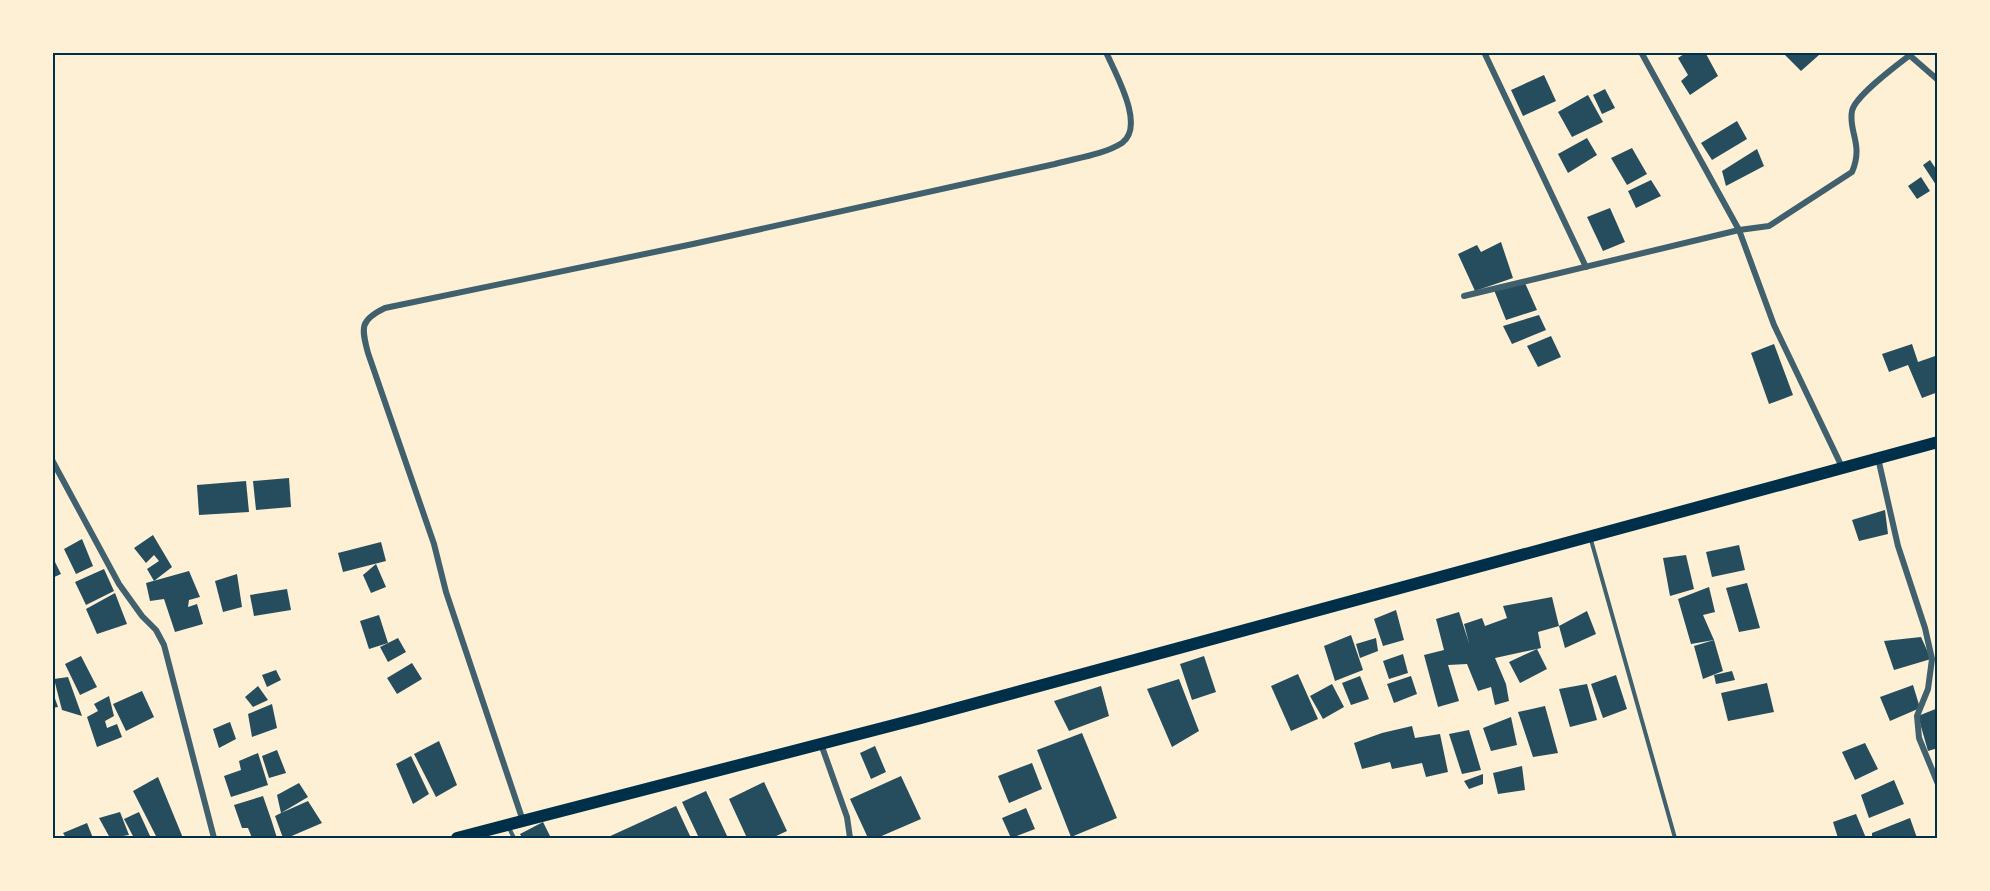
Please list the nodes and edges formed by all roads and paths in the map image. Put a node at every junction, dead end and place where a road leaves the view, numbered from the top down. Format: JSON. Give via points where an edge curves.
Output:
{"nodes":[{"id":1,"x":1106,"y":52,"type":"edge"},
{"id":2,"x":1484,"y":52,"type":"edge"},
{"id":3,"x":1641,"y":52,"type":"edge"},
{"id":4,"x":1909,"y":54,"type":"edge"},
{"id":5,"x":1938,"y":80,"type":"edge"},
{"id":6,"x":1738,"y":230,"type":"junction"},
{"id":7,"x":1586,"y":267,"type":"junction"},
{"id":8,"x":1464,"y":296,"type":"dead end"},
{"id":9,"x":1938,"y":442,"type":"edge"},
{"id":10,"x":1878,"y":458,"type":"junction"},
{"id":11,"x":52,"y":460,"type":"edge"},
{"id":12,"x":1842,"y":467,"type":"junction"},
{"id":13,"x":1590,"y":536,"type":"junction"},
{"id":14,"x":821,"y":744,"type":"junction"},
{"id":15,"x":1938,"y":784,"type":"edge"},
{"id":16,"x":524,"y":821,"type":"junction"},
{"id":17,"x":507,"y":825,"type":"junction"},
{"id":18,"x":214,"y":838,"type":"edge"},
{"id":19,"x":457,"y":838,"type":"edge"},
{"id":20,"x":514,"y":838,"type":"edge"},
{"id":21,"x":850,"y":838,"type":"edge"},
{"id":22,"x":1675,"y":838,"type":"edge"}],
"edges":[{"from":1,"to":16,"type":"street","via":[[1127,100],[1131,128],[1128,137],[1109,148],[693,244],[385,308],[366,321],[363,328],[368,353]]},
{"from":2,"to":7,"type":"street"},
{"from":3,"to":6,"type":"street"},
{"from":4,"to":5,"type":"street"},
{"from":4,"to":6,"type":"street","via":[[1852,110],[1857,160],[1852,172],[1769,226]]},
{"from":6,"to":7,"type":"street"},
{"from":6,"to":12,"type":"street","via":[[1774,325]]},
{"from":7,"to":8,"type":"street"},
{"from":9,"to":10,"type":"highway"},
{"from":10,"to":12,"type":"highway"},
{"from":10,"to":15,"type":"street","via":[[1898,546],[1932,659],[1928,689],[1917,716],[1919,738]]},
{"from":11,"to":18,"type":"street","via":[[119,584],[164,645]]},
{"from":12,"to":13,"type":"highway"},
{"from":13,"to":14,"type":"highway"},
{"from":13,"to":22,"type":"lane"},
{"from":14,"to":16,"type":"highway"},
{"from":14,"to":21,"type":"street","via":[[847,817]]},
{"from":16,"to":17,"type":"highway"},
{"from":17,"to":19,"type":"highway"},
{"from":17,"to":20,"type":"lane"}]}
